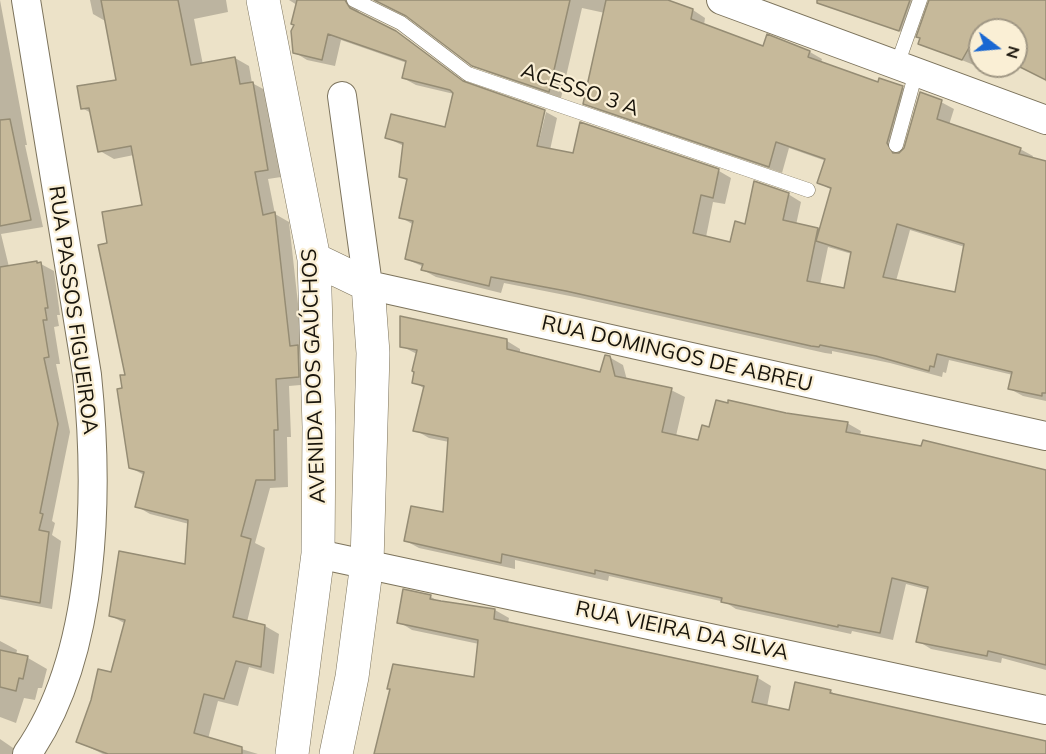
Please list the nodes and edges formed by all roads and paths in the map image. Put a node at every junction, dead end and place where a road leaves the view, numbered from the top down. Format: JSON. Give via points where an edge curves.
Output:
{"nodes":[{"id":1,"x":26,"y":0,"type":"edge"},
{"id":2,"x":263,"y":0,"type":"edge"},
{"id":3,"x":354,"y":0,"type":"edge"},
{"id":4,"x":721,"y":0,"type":"edge"},
{"id":5,"x":920,"y":0,"type":"edge"},
{"id":6,"x":907,"y":69,"type":"junction"},
{"id":7,"x":342,"y":96,"type":"dead end"},
{"id":8,"x":1046,"y":120,"type":"edge"},
{"id":9,"x":896,"y":146,"type":"dead end"},
{"id":10,"x":808,"y":190,"type":"dead end"},
{"id":11,"x":314,"y":259,"type":"junction"},
{"id":12,"x":368,"y":285,"type":"junction"},
{"id":13,"x":1046,"y":436,"type":"edge"},
{"id":14,"x":318,"y":554,"type":"junction"},
{"id":15,"x":367,"y":563,"type":"junction"},
{"id":16,"x":1046,"y":710,"type":"edge"},
{"id":17,"x":27,"y":754,"type":"edge"},
{"id":18,"x":292,"y":754,"type":"edge"},
{"id":19,"x":336,"y":754,"type":"edge"}],
"edges":[{"from":1,"to":17,"type":"street","name":"RUA PASSOS FIGUEIROA","via":[[87,375],[93,441],[89,545],[72,659],[55,706]]},
{"from":2,"to":11,"type":"street","name":"AVENIDA DOS GAÚCHOS"},
{"from":3,"to":10,"type":"lane","name":"ACESSO 3 A","via":[[400,23],[468,74]]},
{"from":4,"to":6,"type":"street"},
{"from":5,"to":6,"type":"lane"},
{"from":6,"to":8,"type":"street"},
{"from":6,"to":9,"type":"lane"},
{"from":7,"to":12,"type":"street"},
{"from":11,"to":12,"type":"street","name":"RUA DOMINGOS DE ABREU"},
{"from":11,"to":14,"type":"street","name":"AVENIDA DOS GAÚCHOS"},
{"from":12,"to":13,"type":"street","name":"RUA DOMINGOS DE ABREU"},
{"from":12,"to":15,"type":"street","via":[[373,353]]},
{"from":14,"to":15,"type":"street","name":"RUA VIEIRA DA SILVA"},
{"from":14,"to":18,"type":"street","name":"AVENIDA DOS GAÚCHOS"},
{"from":15,"to":16,"type":"street","name":"RUA VIEIRA DA SILVA"},
{"from":15,"to":19,"type":"street","via":[[352,676]]}]}
